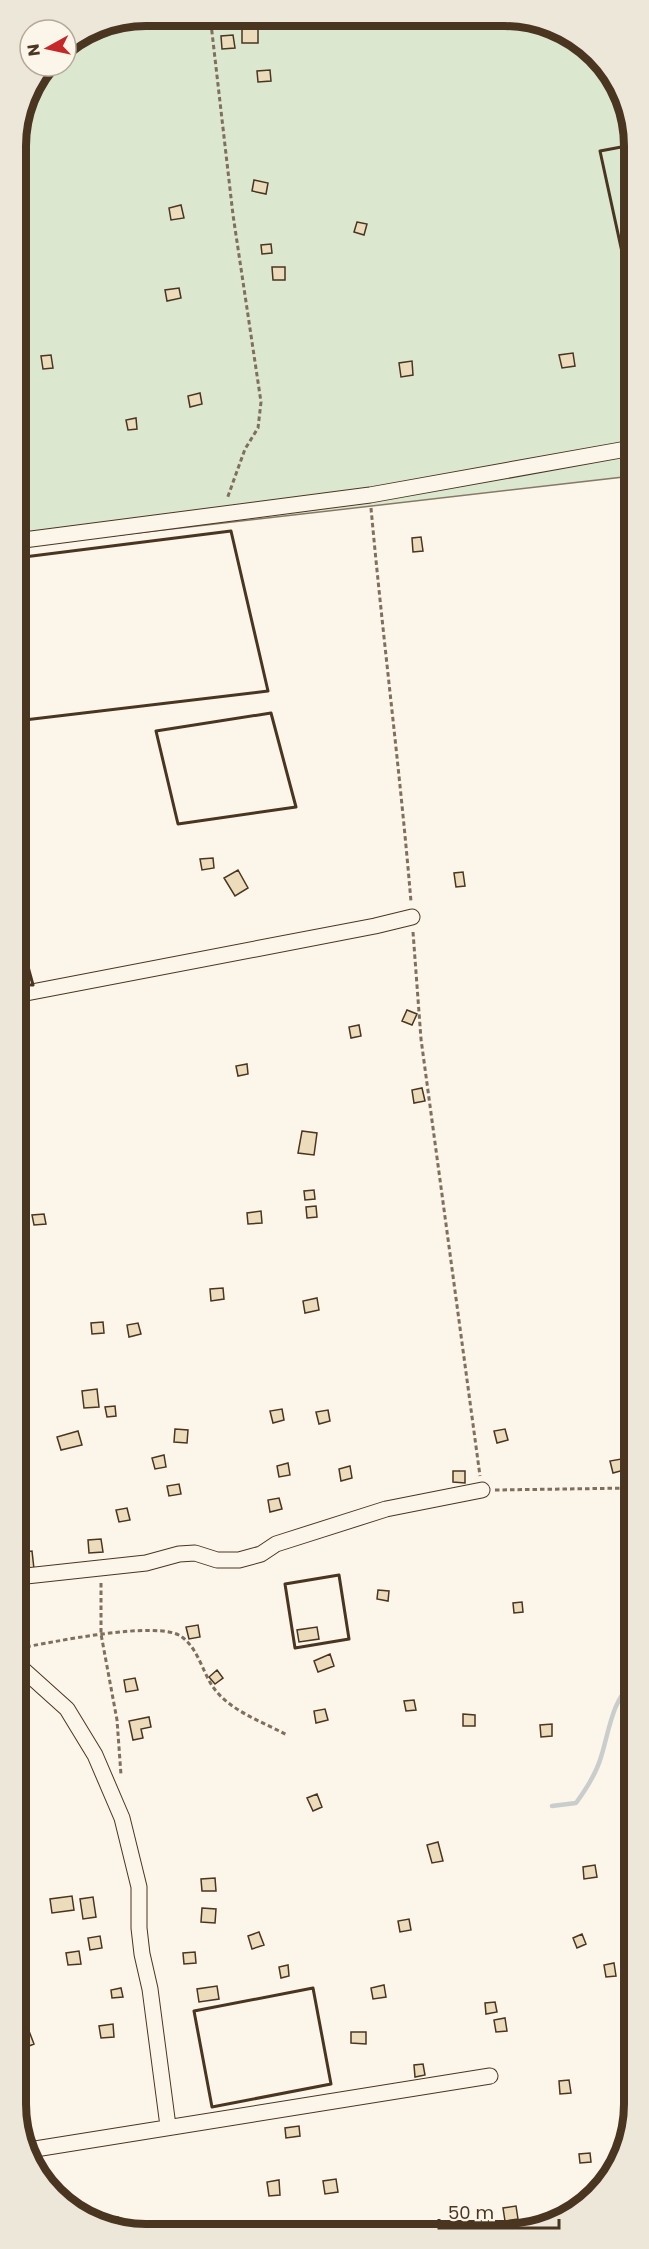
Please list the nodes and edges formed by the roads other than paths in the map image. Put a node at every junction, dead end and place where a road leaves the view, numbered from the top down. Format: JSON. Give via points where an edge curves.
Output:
{"nodes":[{"id":1,"x":624,"y":449,"type":"edge"},
{"id":2,"x":26,"y":540,"type":"edge"},
{"id":3,"x":412,"y":917,"type":"road end"},
{"id":4,"x":26,"y":993,"type":"edge"},
{"id":5,"x":482,"y":1490,"type":"road end"},
{"id":6,"x":26,"y":1576,"type":"edge"},
{"id":7,"x":26,"y":1672,"type":"edge"},
{"id":8,"x":490,"y":2076,"type":"dead end"},
{"id":9,"x":168,"y":2126,"type":"junction"},
{"id":10,"x":35,"y":2149,"type":"edge"}],
"edges":[{"from":1,"to":2,"type":"street","via":[[370,495]]},
{"from":3,"to":4,"type":"street"},
{"from":5,"to":6,"type":"street","via":[[386,1509],[239,1560],[179,1554],[146,1563]]},
{"from":7,"to":9,"type":"street","via":[[67,1709],[95,1755],[122,1818],[139,1887],[138,1928]]},
{"from":8,"to":9,"type":"street"},
{"from":9,"to":10,"type":"street"}]}
